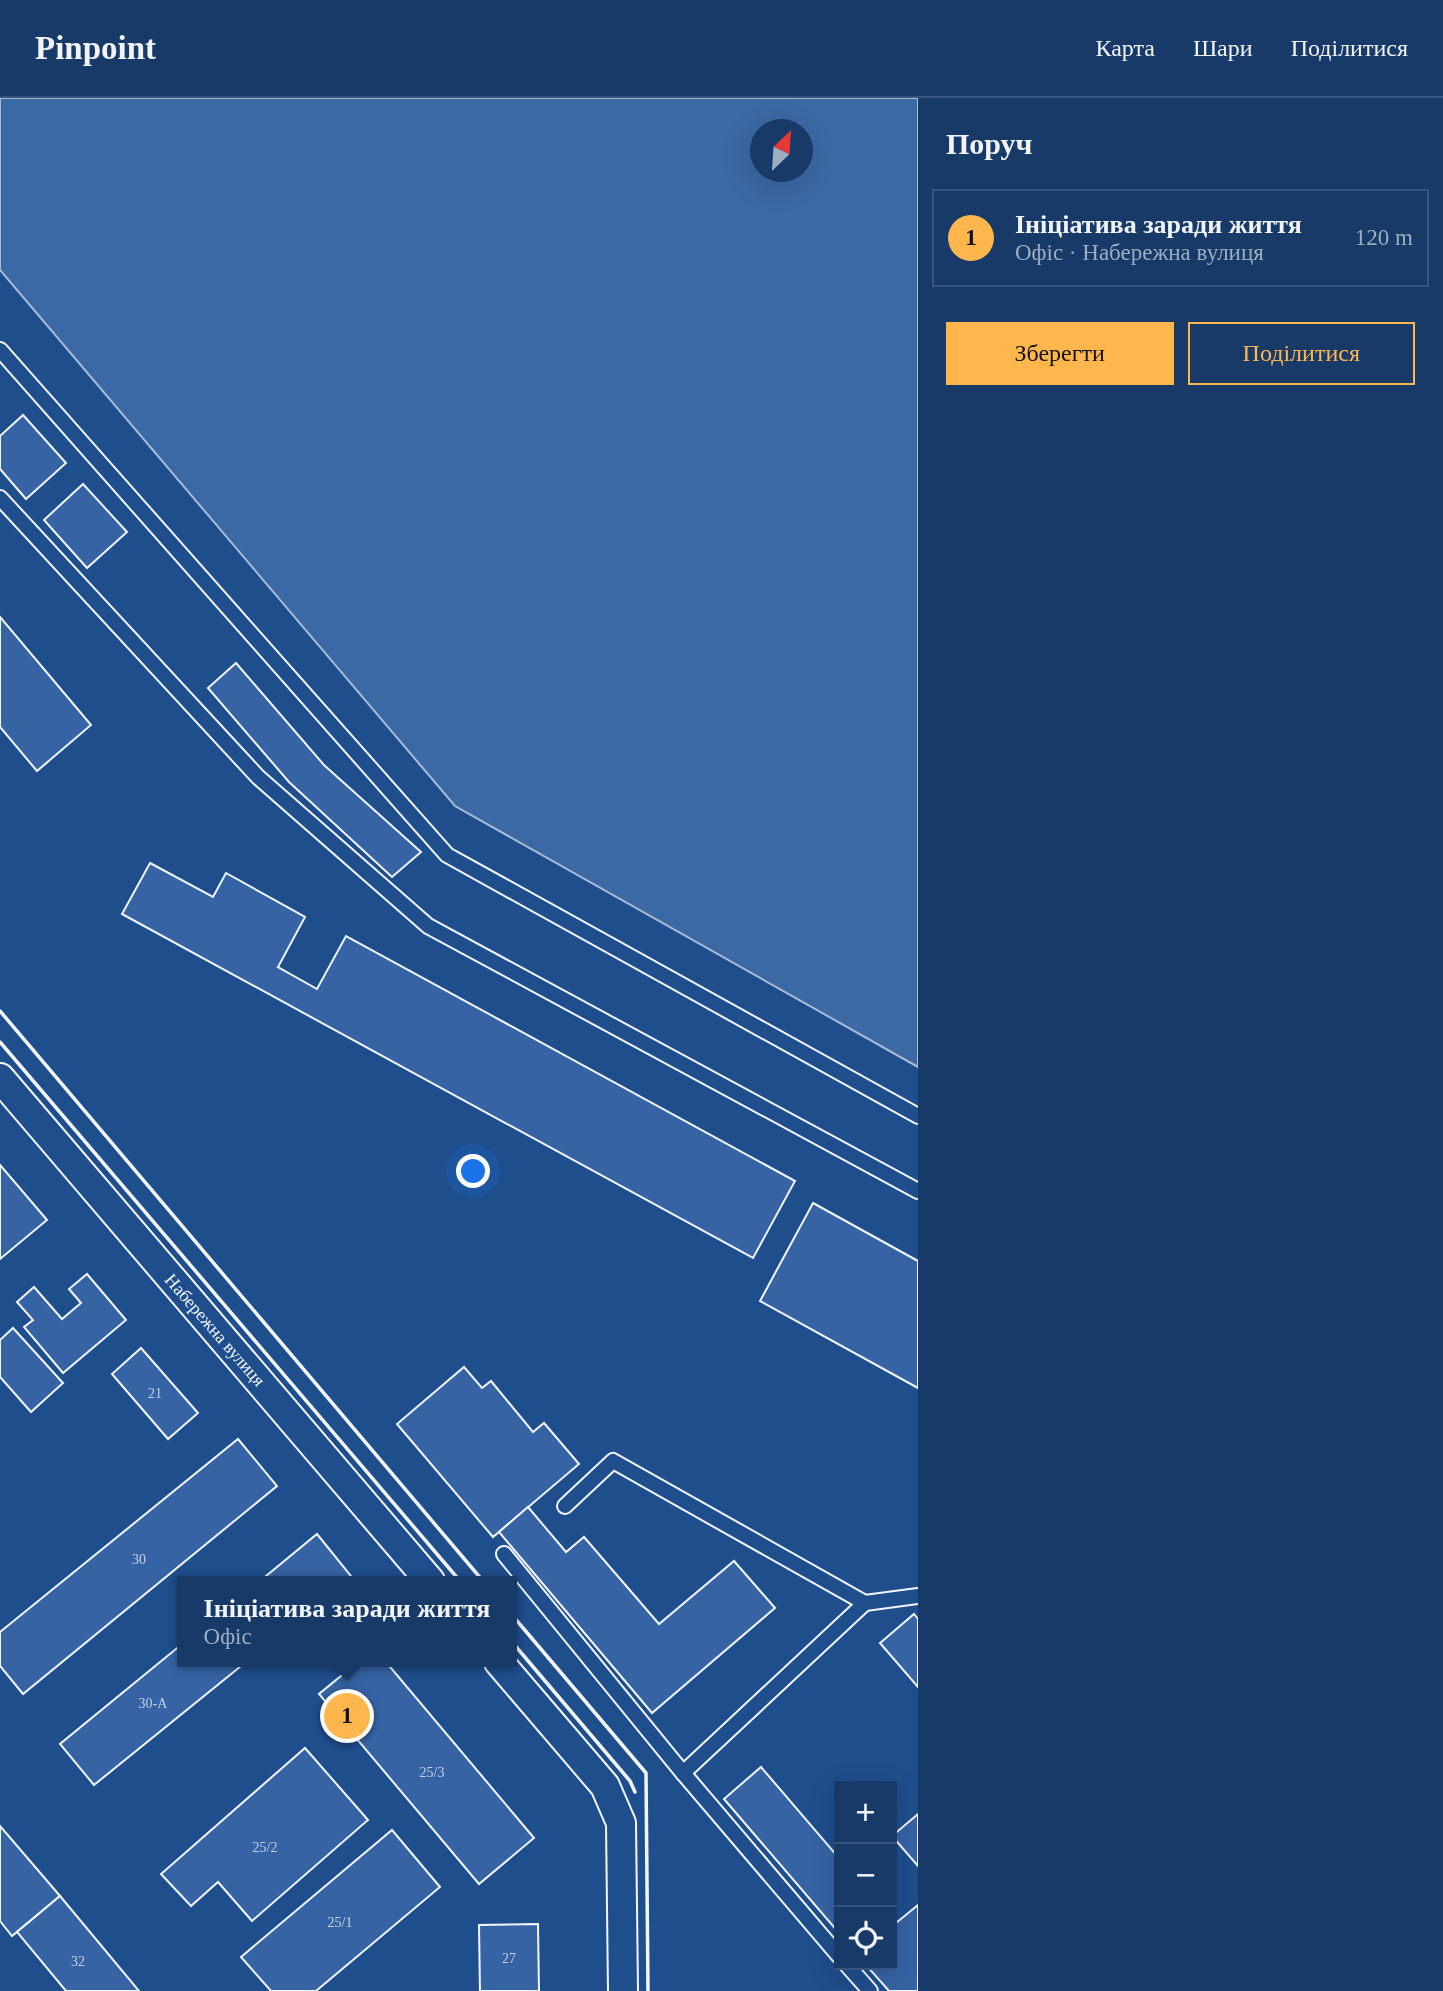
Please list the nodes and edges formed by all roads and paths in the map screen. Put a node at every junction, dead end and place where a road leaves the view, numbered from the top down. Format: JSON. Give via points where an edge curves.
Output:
{"nodes":[{"id":1,"x":0,"y":350,"type":"edge"},
{"id":2,"x":0,"y":498,"type":"edge"},
{"id":3,"x":0,"y":1078,"type":"edge"},
{"id":4,"x":918,"y":1116,"type":"edge"},
{"id":5,"x":918,"y":1191,"type":"edge"},
{"id":6,"x":565,"y":1506,"type":"dead end"},
{"id":7,"x":504,"y":1554,"type":"dead end"},
{"id":8,"x":426,"y":1576,"type":"edge"},
{"id":9,"x":918,"y":1596,"type":"edge"},
{"id":10,"x":864,"y":1603,"type":"junction"},
{"id":11,"x":503,"y":1667,"type":"edge"},
{"id":12,"x":683,"y":1773,"type":"junction"},
{"id":13,"x":834,"y":1949,"type":"edge"},
{"id":14,"x":851,"y":1970,"type":"edge"},
{"id":15,"x":623,"y":1991,"type":"edge"},
{"id":16,"x":870,"y":1991,"type":"edge"}],
"edges":[{"from":1,"to":4,"type":"lane","via":[[447,855]]},
{"from":2,"to":5,"type":"lane","via":[[258,777],[428,926]]},
{"from":3,"to":8,"type":"street","name":"Набережна вулиця"},
{"from":6,"to":10,"type":"lane","via":[[613,1461]]},
{"from":7,"to":12,"type":"lane"},
{"from":9,"to":10,"type":"lane"},
{"from":10,"to":12,"type":"lane"},
{"from":11,"to":15,"type":"street","via":[[605,1786],[621,1823]]},
{"from":12,"to":13,"type":"lane"},
{"from":14,"to":16,"type":"lane"}]}
